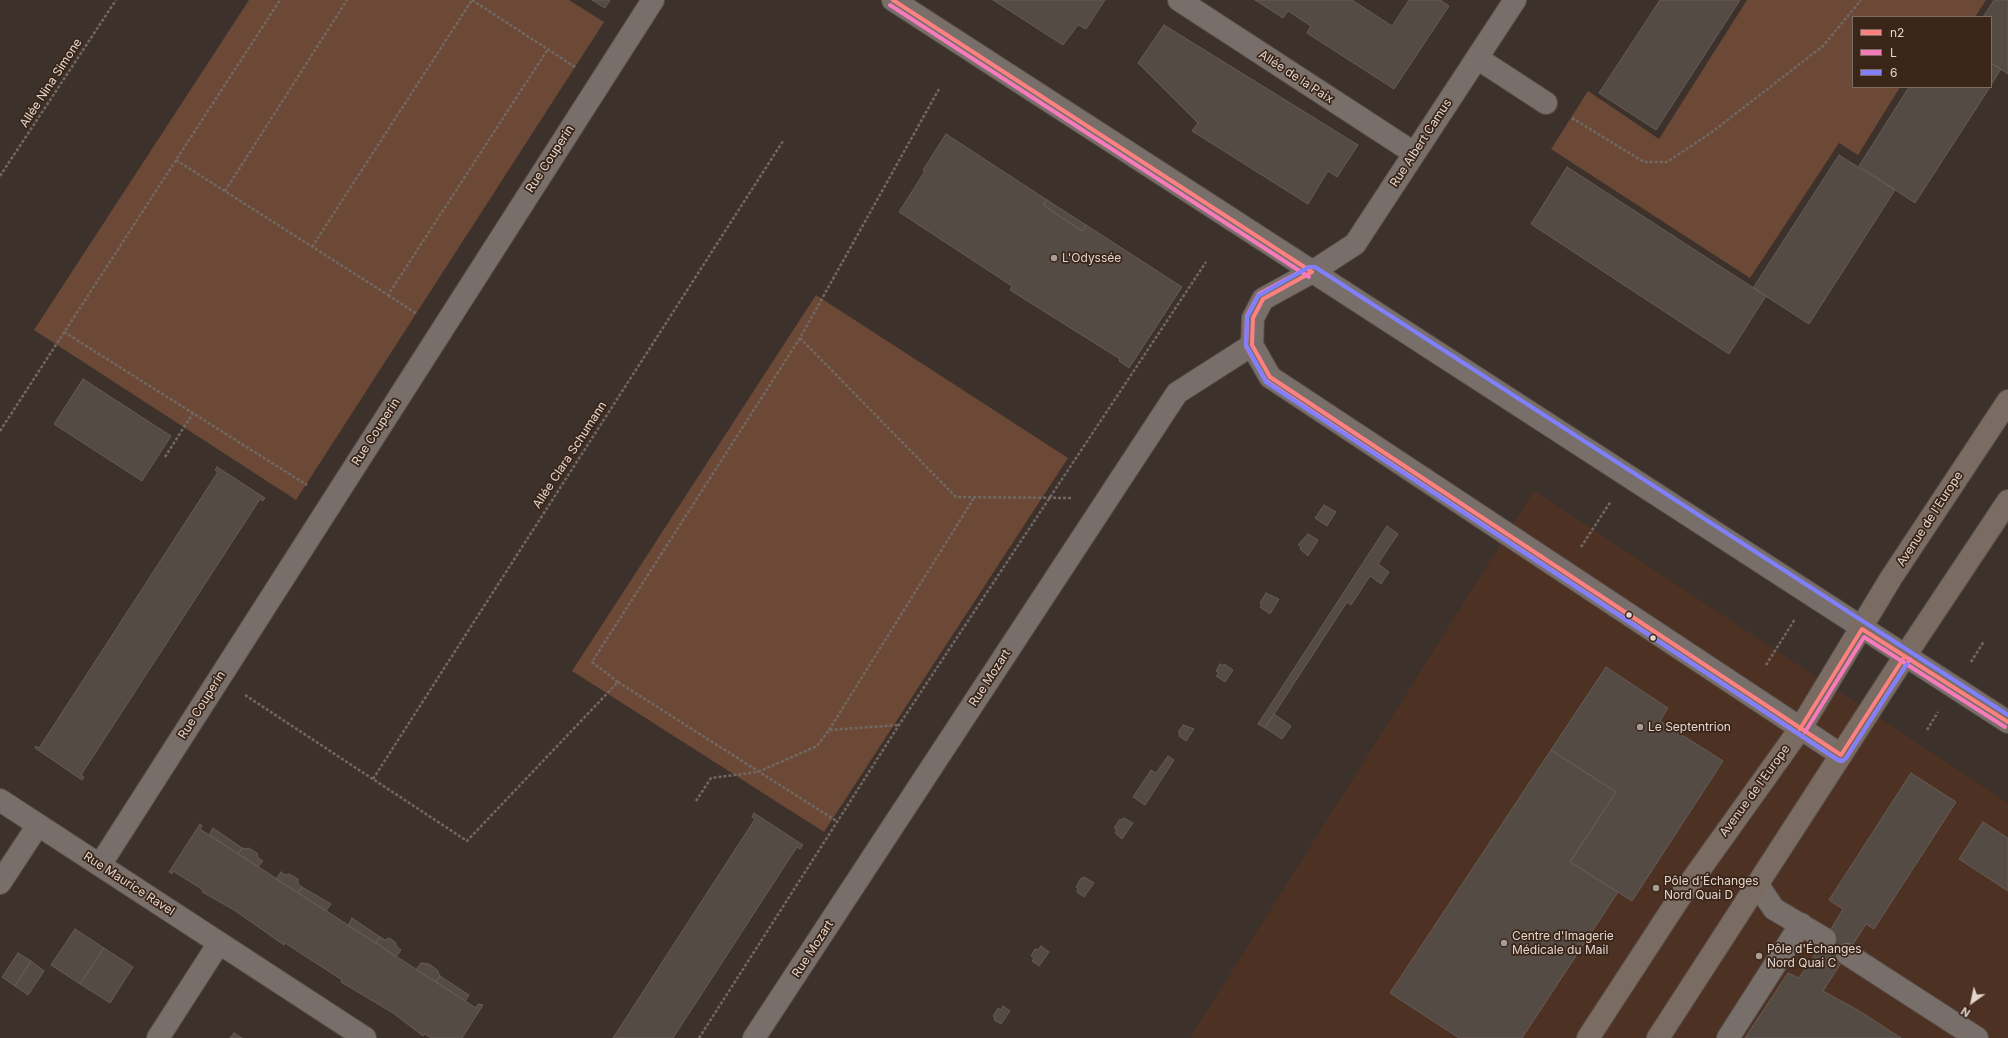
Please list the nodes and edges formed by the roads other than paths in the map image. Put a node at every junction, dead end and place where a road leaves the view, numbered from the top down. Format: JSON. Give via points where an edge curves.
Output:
{"nodes":[{"id":1,"x":653,"y":0,"type":"edge"},
{"id":2,"x":893,"y":0,"type":"edge"},
{"id":3,"x":1179,"y":0,"type":"edge"},
{"id":4,"x":1515,"y":0,"type":"edge"},
{"id":5,"x":1477,"y":58,"type":"junction"},
{"id":6,"x":1546,"y":103,"type":"road end"},
{"id":7,"x":1414,"y":153,"type":"junction"},
{"id":8,"x":1312,"y":272,"type":"junction"},
{"id":9,"x":1252,"y":345,"type":"junction"},
{"id":10,"x":2008,"y":401,"type":"edge"},
{"id":11,"x":2008,"y":501,"type":"edge"},
{"id":12,"x":1862,"y":628,"type":"junction"},
{"id":13,"x":1905,"y":656,"type":"junction"},
{"id":14,"x":2008,"y":722,"type":"edge"},
{"id":15,"x":1800,"y":729,"type":"junction"},
{"id":16,"x":1841,"y":755,"type":"junction"},
{"id":17,"x":0,"y":800,"type":"edge"},
{"id":18,"x":38,"y":825,"type":"junction"},
{"id":19,"x":100,"y":865,"type":"junction"},
{"id":20,"x":0,"y":883,"type":"edge"},
{"id":21,"x":1757,"y":884,"type":"junction"},
{"id":22,"x":1801,"y":924,"type":"junction"},
{"id":23,"x":1825,"y":939,"type":"dead end"},
{"id":24,"x":220,"y":943,"type":"junction"},
{"id":25,"x":1847,"y":954,"type":"dead end"},
{"id":26,"x":158,"y":1038,"type":"edge"},
{"id":27,"x":365,"y":1038,"type":"edge"},
{"id":28,"x":754,"y":1038,"type":"edge"},
{"id":29,"x":1588,"y":1038,"type":"edge"},
{"id":30,"x":1658,"y":1038,"type":"edge"},
{"id":31,"x":1728,"y":1038,"type":"edge"},
{"id":32,"x":1976,"y":1038,"type":"edge"}],
"edges":[{"from":1,"to":19,"type":"street","name":"Rue Couperin"},
{"from":2,"to":8,"type":"street"},
{"from":3,"to":7,"type":"street","name":"Allée de la Paix"},
{"from":4,"to":5,"type":"street","name":"Rue Albert Camus"},
{"from":5,"to":6,"type":"street"},
{"from":5,"to":7,"type":"street","name":"Rue Albert Camus"},
{"from":7,"to":8,"type":"street","name":"Rue Albert Camus","via":[[1355,244]]},
{"from":8,"to":9,"type":"street","name":"Rue Albert Camus","via":[[1263,298],[1254,318]]},
{"from":8,"to":12,"type":"street"},
{"from":9,"to":15,"type":"street","via":[[1270,377]]},
{"from":9,"to":28,"type":"street","name":"Rue Mozart","via":[[1177,393]]},
{"from":10,"to":12,"type":"main road","name":"Avenue de l'Europe"},
{"from":11,"to":13,"type":"main road"},
{"from":12,"to":13,"type":"street"},
{"from":12,"to":15,"type":"main road","name":"Avenue de l'Europe"},
{"from":13,"to":14,"type":"street"},
{"from":13,"to":16,"type":"main road"},
{"from":15,"to":16,"type":"street"},
{"from":15,"to":29,"type":"main road","name":"Avenue de l'Europe","via":[[1680,897]]},
{"from":16,"to":21,"type":"main road"},
{"from":17,"to":18,"type":"street","name":"Rue Maurice Ravel"},
{"from":18,"to":19,"type":"street","name":"Rue Maurice Ravel"},
{"from":18,"to":20,"type":"street"},
{"from":19,"to":24,"type":"street","name":"Rue Maurice Ravel"},
{"from":21,"to":22,"type":"street","via":[[1774,909]]},
{"from":21,"to":30,"type":"main road"},
{"from":22,"to":23,"type":"street"},
{"from":22,"to":31,"type":"street"},
{"from":24,"to":26,"type":"street"},
{"from":24,"to":27,"type":"street","name":"Rue Maurice Ravel"},
{"from":25,"to":32,"type":"street"}]}
